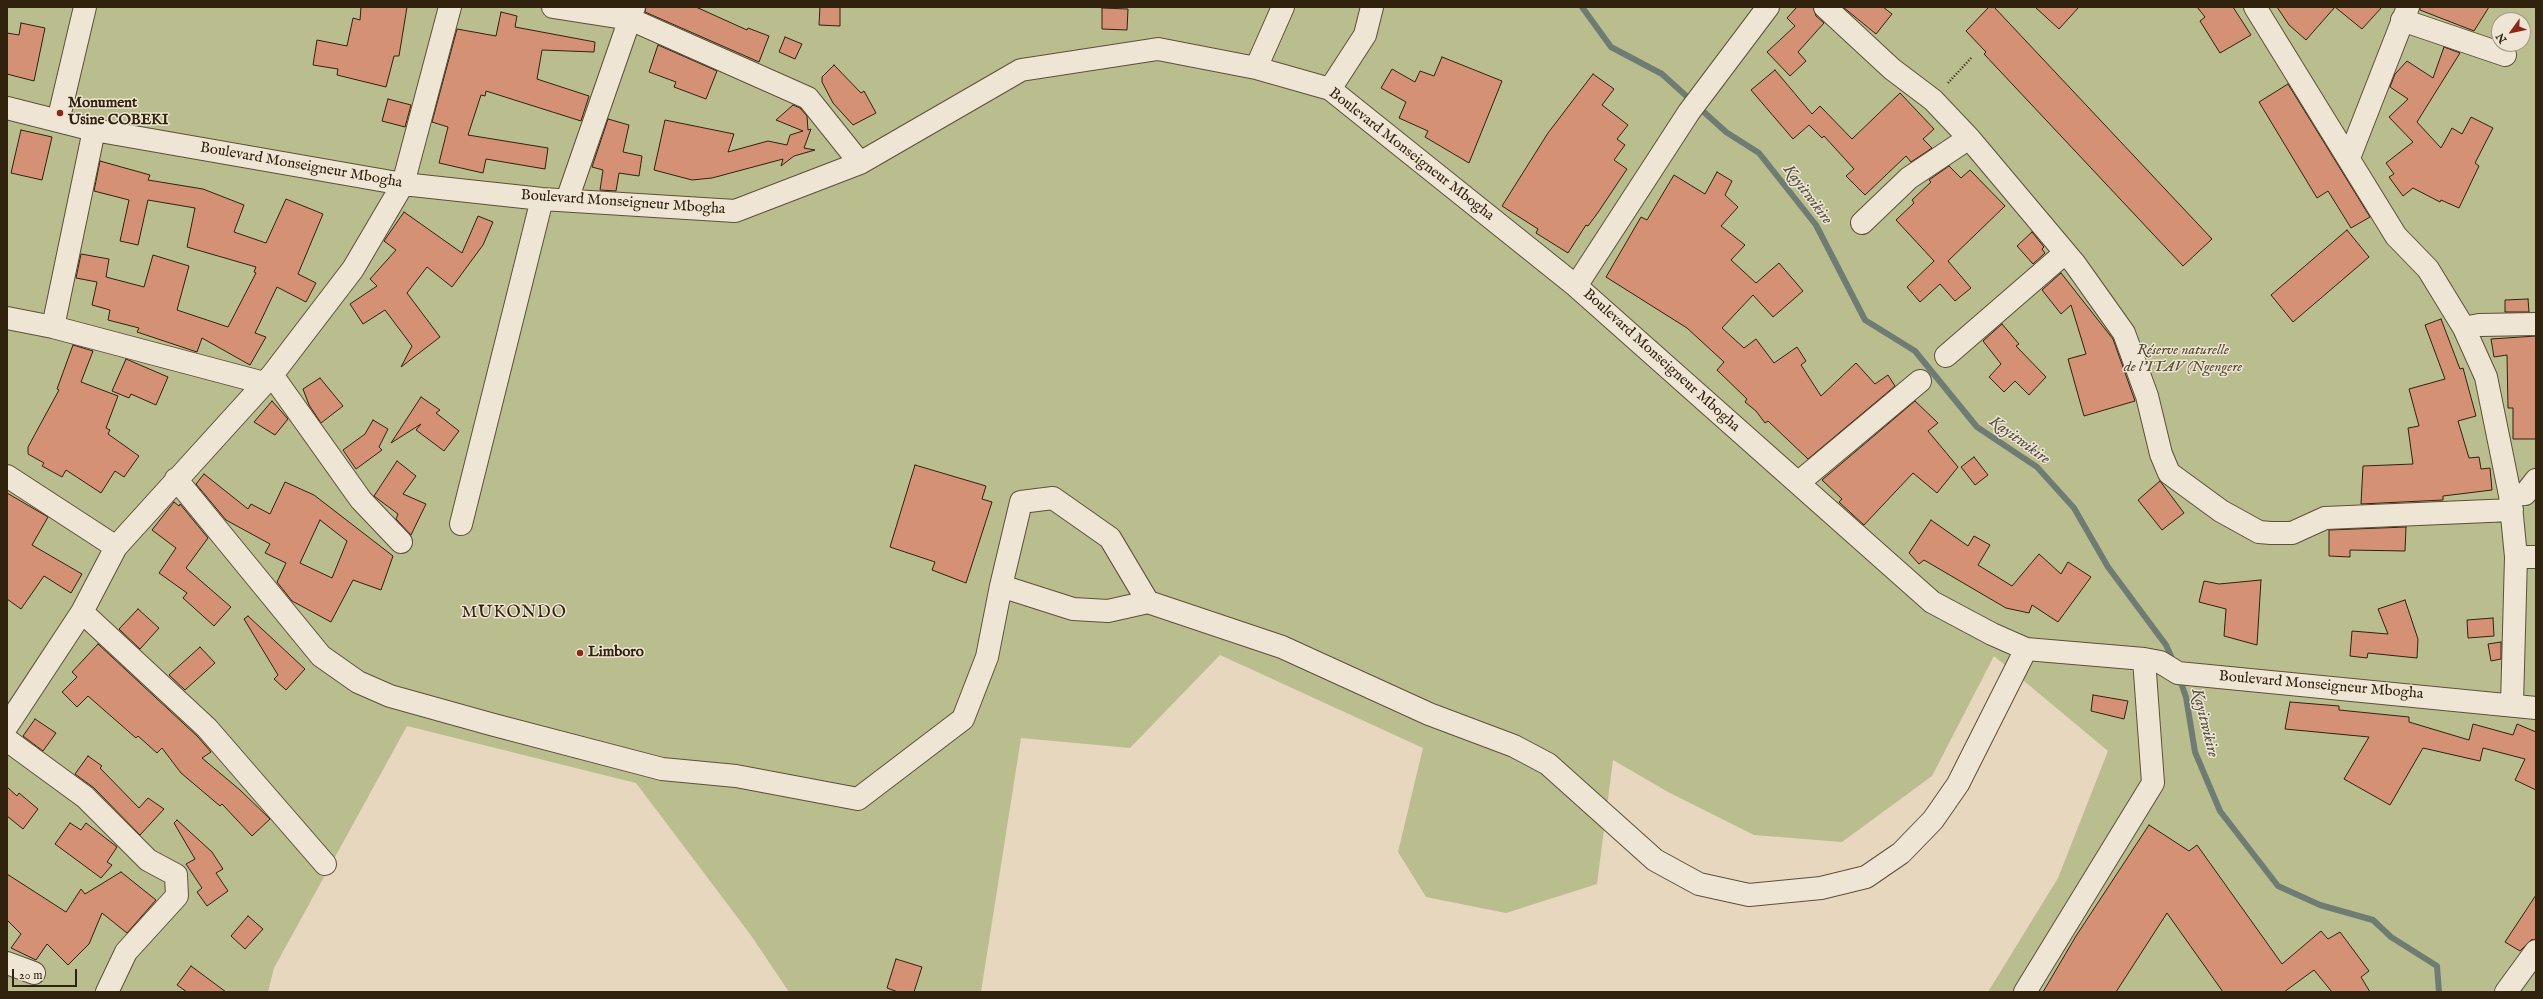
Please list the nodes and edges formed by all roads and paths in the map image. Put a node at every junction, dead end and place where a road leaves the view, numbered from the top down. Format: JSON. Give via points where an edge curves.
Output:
{"nodes":[{"id":1,"x":85,"y":7,"type":"edge"},
{"id":2,"x":450,"y":7,"type":"edge"},
{"id":3,"x":553,"y":7,"type":"edge"},
{"id":4,"x":1283,"y":7,"type":"edge"},
{"id":5,"x":1372,"y":7,"type":"edge"},
{"id":6,"x":1768,"y":7,"type":"edge"},
{"id":7,"x":1825,"y":7,"type":"edge"},
{"id":8,"x":2255,"y":7,"type":"edge"},
{"id":9,"x":632,"y":13,"type":"edge"},
{"id":10,"x":2405,"y":14,"type":"edge"},
{"id":11,"x":2504,"y":55,"type":"dead end"},
{"id":12,"x":1972,"y":57,"type":"dead end"},
{"id":13,"x":1256,"y":68,"type":"junction"},
{"id":14,"x":1330,"y":89,"type":"junction"},
{"id":15,"x":1933,"y":100,"type":"junction"},
{"id":16,"x":7,"y":108,"type":"edge"},
{"id":17,"x":58,"y":121,"type":"junction"},
{"id":18,"x":94,"y":130,"type":"junction"},
{"id":19,"x":1969,"y":138,"type":"junction"},
{"id":20,"x":2349,"y":158,"type":"junction"},
{"id":21,"x":860,"y":163,"type":"junction"},
{"id":22,"x":403,"y":184,"type":"junction"},
{"id":23,"x":542,"y":199,"type":"junction"},
{"id":24,"x":567,"y":200,"type":"junction"},
{"id":25,"x":1862,"y":223,"type":"dead end"},
{"id":26,"x":2066,"y":253,"type":"junction"},
{"id":27,"x":1576,"y":286,"type":"junction"},
{"id":28,"x":7,"y":318,"type":"edge"},
{"id":29,"x":2536,"y":324,"type":"edge"},
{"id":30,"x":53,"y":327,"type":"junction"},
{"id":31,"x":2464,"y":328,"type":"junction"},
{"id":32,"x":1946,"y":356,"type":"dead end"},
{"id":33,"x":268,"y":379,"type":"junction"},
{"id":34,"x":1920,"y":381,"type":"dead end"},
{"id":35,"x":7,"y":476,"type":"edge"},
{"id":36,"x":176,"y":479,"type":"junction"},
{"id":37,"x":2536,"y":480,"type":"edge"},
{"id":38,"x":1798,"y":483,"type":"junction"},
{"id":39,"x":2511,"y":503,"type":"junction"},
{"id":40,"x":461,"y":524,"type":"dead end"},
{"id":41,"x":401,"y":542,"type":"dead end"},
{"id":42,"x":116,"y":547,"type":"junction"},
{"id":43,"x":2526,"y":557,"type":"edge"},
{"id":44,"x":1001,"y":586,"type":"junction"},
{"id":45,"x":1148,"y":602,"type":"junction"},
{"id":46,"x":82,"y":612,"type":"junction"},
{"id":47,"x":2026,"y":649,"type":"junction"},
{"id":48,"x":2161,"y":665,"type":"junction"},
{"id":49,"x":2512,"y":704,"type":"junction"},
{"id":50,"x":2536,"y":708,"type":"edge"},
{"id":51,"x":7,"y":726,"type":"edge"},
{"id":52,"x":7,"y":740,"type":"edge"},
{"id":53,"x":325,"y":864,"type":"dead end"},
{"id":54,"x":2536,"y":951,"type":"edge"},
{"id":55,"x":7,"y":963,"type":"edge"},
{"id":56,"x":34,"y":973,"type":"dead end"},
{"id":57,"x":107,"y":992,"type":"edge"},
{"id":58,"x":2025,"y":992,"type":"edge"},
{"id":59,"x":2506,"y":992,"type":"edge"}],
"edges":[{"from":1,"to":17,"type":"street"},
{"from":2,"to":22,"type":"street"},
{"from":3,"to":9,"type":"street"},
{"from":4,"to":13,"type":"street"},
{"from":5,"to":14,"type":"street","via":[[1365,35]]},
{"from":6,"to":27,"type":"street","via":[[1692,108]]},
{"from":7,"to":15,"type":"street","via":[[1892,68]]},
{"from":8,"to":20,"type":"street"},
{"from":9,"to":21,"type":"street","via":[[808,98]]},
{"from":9,"to":24,"type":"street"},
{"from":10,"to":11,"type":"street"},
{"from":10,"to":20,"type":"street"},
{"from":12,"to":15,"type":"path"},
{"from":13,"to":14,"type":"street","name":"Boulevard Monseigneur Mbogha"},
{"from":13,"to":21,"type":"street","name":"Boulevard Monseigneur Mbogha","via":[[1158,49],[1021,70]]},
{"from":14,"to":27,"type":"street","name":"Boulevard Monseigneur Mbogha"},
{"from":15,"to":19,"type":"street"},
{"from":16,"to":17,"type":"street","name":"Boulevard Monseigneur Mbogha"},
{"from":17,"to":18,"type":"street","name":"Boulevard Monseigneur Mbogha"},
{"from":18,"to":22,"type":"street","name":"Boulevard Monseigneur Mbogha"},
{"from":18,"to":30,"type":"street"},
{"from":19,"to":25,"type":"street","via":[[1909,178]]},
{"from":19,"to":26,"type":"street"},
{"from":20,"to":31,"type":"street","via":[[2396,236],[2428,269]]},
{"from":21,"to":24,"type":"street","name":"Boulevard Monseigneur Mbogha","via":[[735,211]]},
{"from":22,"to":23,"type":"street","name":"Boulevard Monseigneur Mbogha"},
{"from":22,"to":33,"type":"street","via":[[353,269]]},
{"from":23,"to":24,"type":"street","name":"Boulevard Monseigneur Mbogha"},
{"from":23,"to":40,"type":"street"},
{"from":26,"to":32,"type":"street"},
{"from":26,"to":39,"type":"street","via":[[2124,333],[2147,396],[2161,454],[2169,473],[2221,511],[2259,532],[2282,534],[2292,533],[2325,518]]},
{"from":27,"to":38,"type":"street","name":"Boulevard Monseigneur Mbogha"},
{"from":28,"to":30,"type":"street"},
{"from":29,"to":31,"type":"street","via":[[2480,325]]},
{"from":30,"to":33,"type":"street"},
{"from":31,"to":39,"type":"street","via":[[2486,377]]},
{"from":33,"to":36,"type":"street"},
{"from":33,"to":41,"type":"street","via":[[361,500]]},
{"from":34,"to":38,"type":"street"},
{"from":35,"to":42,"type":"street"},
{"from":36,"to":42,"type":"street"},
{"from":36,"to":44,"type":"street","via":[[321,656],[358,682],[390,696],[662,769],[736,776],[858,799],[963,718],[987,657]]},
{"from":37,"to":39,"type":"street","via":[[2525,494]]},
{"from":38,"to":47,"type":"street","name":"Boulevard Monseigneur Mbogha","via":[[1932,602]]},
{"from":39,"to":43,"type":"street"},
{"from":42,"to":46,"type":"street"},
{"from":43,"to":49,"type":"street"},
{"from":44,"to":45,"type":"street","via":[[1073,609],[1108,611]]},
{"from":44,"to":45,"type":"street","via":[[1021,502],[1053,498],[1110,538]]},
{"from":45,"to":47,"type":"street","via":[[1282,647],[1429,714],[1514,746],[1548,764],[1655,860],[1699,884],[1749,895],[1821,888],[1866,877],[1902,853],[1933,820],[1958,784]]},
{"from":46,"to":51,"type":"street"},
{"from":46,"to":53,"type":"street","via":[[207,728]]},
{"from":47,"to":48,"type":"street","name":"Boulevard Monseigneur Mbogha"},
{"from":48,"to":49,"type":"street","name":"Boulevard Monseigneur Mbogha"},
{"from":48,"to":58,"type":"street","via":[[2153,783]]},
{"from":49,"to":50,"type":"street","name":"Boulevard Monseigneur Mbogha"},
{"from":52,"to":57,"type":"street","via":[[85,797],[148,860],[176,875],[177,896],[126,952]]},
{"from":54,"to":59,"type":"street"},
{"from":55,"to":56,"type":"street"}]}
